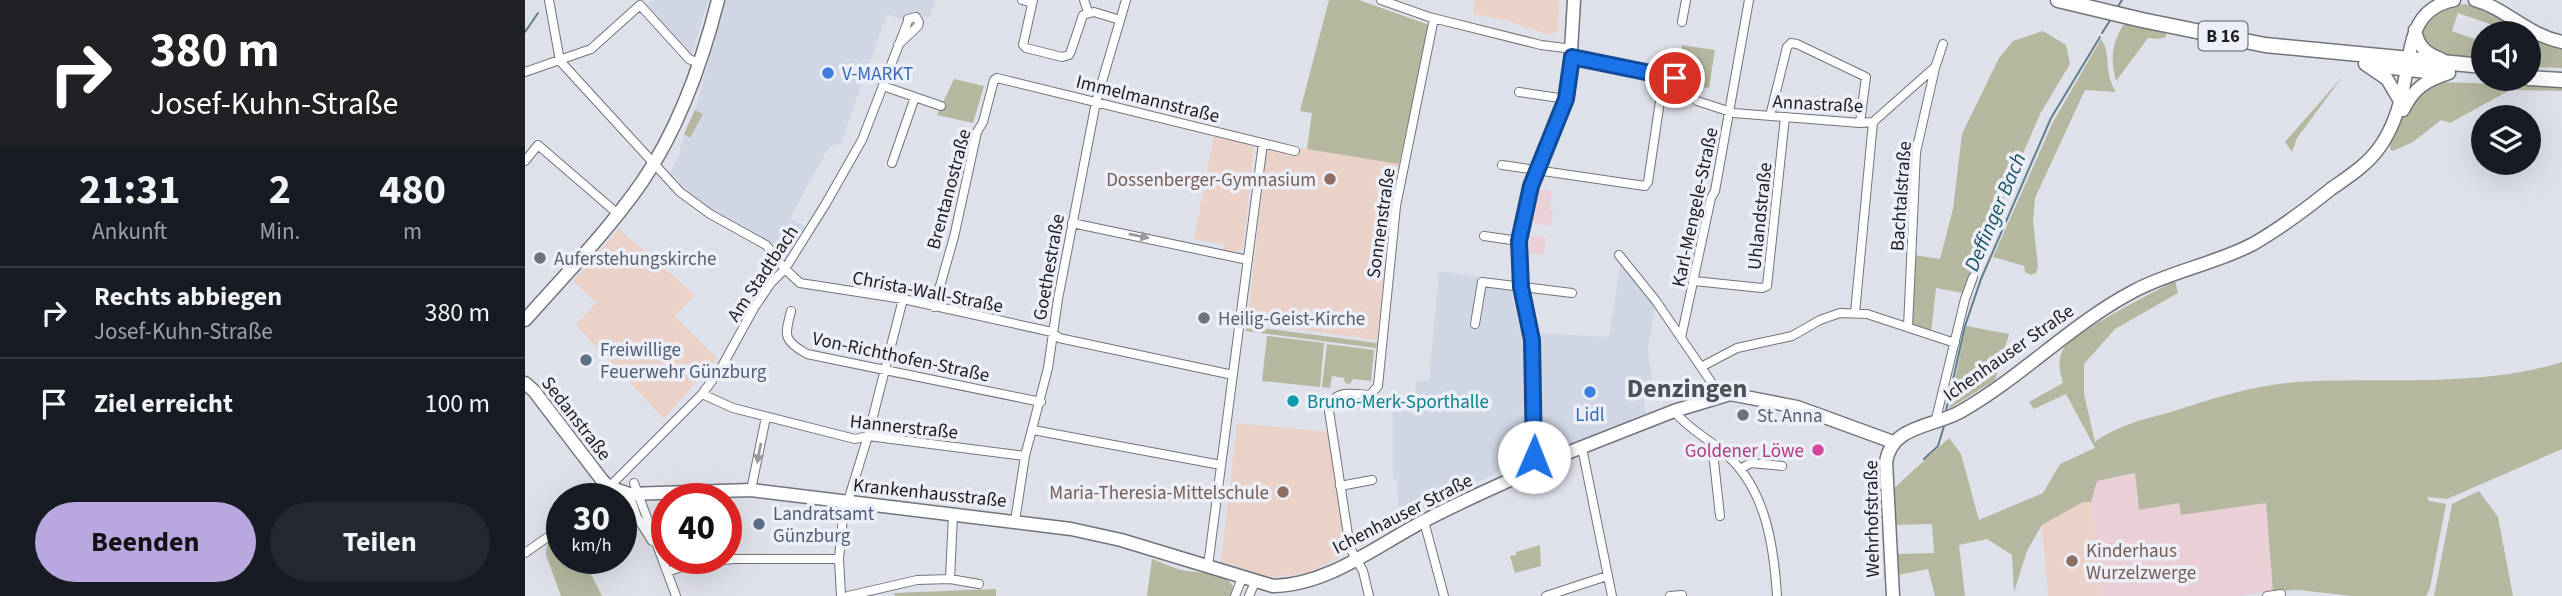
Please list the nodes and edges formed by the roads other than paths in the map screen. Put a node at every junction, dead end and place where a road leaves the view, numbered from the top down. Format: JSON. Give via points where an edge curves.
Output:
{"nodes":[{"id":1,"x":549,"y":0,"type":"edge"},
{"id":2,"x":718,"y":0,"type":"edge"},
{"id":3,"x":1022,"y":0,"type":"edge"},
{"id":4,"x":1084,"y":0,"type":"edge"},
{"id":5,"x":1126,"y":0,"type":"edge"},
{"id":6,"x":1381,"y":0,"type":"edge"},
{"id":7,"x":1574,"y":0,"type":"edge"},
{"id":8,"x":1686,"y":0,"type":"edge"},
{"id":9,"x":1749,"y":0,"type":"edge"},
{"id":10,"x":2058,"y":0,"type":"edge"},
{"id":11,"x":2454,"y":0,"type":"edge"},
{"id":12,"x":2475,"y":0,"type":"edge"},
{"id":13,"x":1033,"y":1,"type":"edge"},
{"id":14,"x":1088,"y":12,"type":"junction"},
{"id":15,"x":1434,"y":18,"type":"junction"},
{"id":16,"x":1120,"y":20,"type":"junction"},
{"id":17,"x":1682,"y":22,"type":"dead end"},
{"id":18,"x":2415,"y":30,"type":"junction"},
{"id":19,"x":2562,"y":42,"type":"edge"},
{"id":20,"x":1943,"y":44,"type":"dead end"},
{"id":21,"x":898,"y":45,"type":"dead end"},
{"id":22,"x":2305,"y":50,"type":"junction"},
{"id":23,"x":1572,"y":53,"type":"junction"},
{"id":24,"x":561,"y":61,"type":"junction"},
{"id":25,"x":698,"y":63,"type":"junction"},
{"id":26,"x":2365,"y":64,"type":"junction"},
{"id":27,"x":2408,"y":64,"type":"junction"},
{"id":28,"x":2471,"y":67,"type":"edge"},
{"id":29,"x":1935,"y":68,"type":"junction"},
{"id":30,"x":2453,"y":69,"type":"junction"},
{"id":31,"x":2541,"y":70,"type":"edge"},
{"id":32,"x":2562,"y":71,"type":"edge"},
{"id":33,"x":525,"y":72,"type":"edge"},
{"id":34,"x":2471,"y":73,"type":"edge"},
{"id":35,"x":1677,"y":78,"type":"dead end"},
{"id":36,"x":2541,"y":79,"type":"edge"},
{"id":37,"x":994,"y":80,"type":"joint"},
{"id":38,"x":2562,"y":80,"type":"edge"},
{"id":39,"x":883,"y":86,"type":"junction"},
{"id":40,"x":1519,"y":92,"type":"dead end"},
{"id":41,"x":915,"y":97,"type":"junction"},
{"id":42,"x":1566,"y":99,"type":"junction"},
{"id":43,"x":1660,"y":101,"type":"dead end"},
{"id":44,"x":1697,"y":101,"type":"dead end"},
{"id":45,"x":2400,"y":101,"type":"junction"},
{"id":46,"x":1095,"y":102,"type":"junction"},
{"id":47,"x":941,"y":106,"type":"dead end"},
{"id":48,"x":1730,"y":112,"type":"junction"},
{"id":49,"x":1770,"y":116,"type":"junction"},
{"id":50,"x":1785,"y":117,"type":"junction"},
{"id":51,"x":1873,"y":122,"type":"junction"},
{"id":52,"x":1860,"y":123,"type":"junction"},
{"id":53,"x":2393,"y":125,"type":"junction"},
{"id":54,"x":1263,"y":144,"type":"junction"},
{"id":55,"x":1295,"y":151,"type":"dead end"},
{"id":56,"x":525,"y":160,"type":"edge"},
{"id":57,"x":654,"y":163,"type":"junction"},
{"id":58,"x":891,"y":163,"type":"dead end"},
{"id":59,"x":1501,"y":165,"type":"dead end"},
{"id":60,"x":1536,"y":171,"type":"junction"},
{"id":61,"x":618,"y":214,"type":"junction"},
{"id":62,"x":1072,"y":223,"type":"junction"},
{"id":63,"x":1483,"y":236,"type":"dead end"},
{"id":64,"x":1519,"y":241,"type":"junction"},
{"id":65,"x":1619,"y":254,"type":"dead end"},
{"id":66,"x":1248,"y":260,"type":"junction"},
{"id":67,"x":785,"y":269,"type":"junction"},
{"id":68,"x":1973,"y":277,"type":"dead end"},
{"id":69,"x":1694,"y":281,"type":"junction"},
{"id":70,"x":1521,"y":287,"type":"junction"},
{"id":71,"x":1572,"y":293,"type":"dead end"},
{"id":72,"x":903,"y":299,"type":"junction"},
{"id":73,"x":934,"y":307,"type":"junction"},
{"id":74,"x":791,"y":310,"type":"dead end"},
{"id":75,"x":1855,"y":313,"type":"junction"},
{"id":76,"x":525,"y":320,"type":"edge"},
{"id":77,"x":1475,"y":324,"type":"dead end"},
{"id":78,"x":1908,"y":327,"type":"junction"},
{"id":79,"x":1052,"y":332,"type":"junction"},
{"id":80,"x":1681,"y":338,"type":"junction"},
{"id":81,"x":1955,"y":342,"type":"junction"},
{"id":82,"x":1701,"y":367,"type":"junction"},
{"id":83,"x":884,"y":369,"type":"junction"},
{"id":84,"x":1233,"y":375,"type":"junction"},
{"id":85,"x":525,"y":383,"type":"edge"},
{"id":86,"x":702,"y":394,"type":"junction"},
{"id":87,"x":1720,"y":395,"type":"junction"},
{"id":88,"x":1041,"y":402,"type":"junction"},
{"id":89,"x":1674,"y":411,"type":"junction"},
{"id":90,"x":766,"y":417,"type":"junction"},
{"id":91,"x":1936,"y":423,"type":"junction"},
{"id":92,"x":1033,"y":429,"type":"junction"},
{"id":93,"x":868,"y":436,"type":"junction"},
{"id":94,"x":1893,"y":442,"type":"junction"},
{"id":95,"x":1711,"y":443,"type":"junction"},
{"id":96,"x":1582,"y":449,"type":"junction"},
{"id":97,"x":1025,"y":456,"type":"junction"},
{"id":98,"x":639,"y":457,"type":"junction"},
{"id":99,"x":1534,"y":457,"type":"junction"},
{"id":100,"x":1221,"y":465,"type":"junction"},
{"id":101,"x":1782,"y":466,"type":"dead end"},
{"id":102,"x":1740,"y":469,"type":"junction"},
{"id":103,"x":599,"y":477,"type":"joint"},
{"id":104,"x":1372,"y":481,"type":"dead end"},
{"id":105,"x":601,"y":483,"type":"edge"},
{"id":106,"x":617,"y":483,"type":"edge"},
{"id":107,"x":635,"y":483,"type":"edge"},
{"id":108,"x":1340,"y":486,"type":"junction"},
{"id":109,"x":751,"y":490,"type":"junction"},
{"id":110,"x":637,"y":491,"type":"edge"},
{"id":111,"x":637,"y":498,"type":"edge"},
{"id":112,"x":847,"y":503,"type":"junction"},
{"id":113,"x":953,"y":514,"type":"junction"},
{"id":114,"x":1720,"y":516,"type":"dead end"},
{"id":115,"x":1015,"y":521,"type":"junction"},
{"id":116,"x":1424,"y":521,"type":"junction"},
{"id":117,"x":651,"y":534,"type":"edge"},
{"id":118,"x":546,"y":538,"type":"edge"},
{"id":119,"x":525,"y":553,"type":"edge"},
{"id":120,"x":839,"y":558,"type":"junction"},
{"id":121,"x":1357,"y":558,"type":"junction"},
{"id":122,"x":742,"y":559,"type":"edge"},
{"id":123,"x":1208,"y":566,"type":"junction"},
{"id":124,"x":668,"y":574,"type":"edge"},
{"id":125,"x":1607,"y":576,"type":"junction"},
{"id":126,"x":950,"y":579,"type":"junction"},
{"id":127,"x":1249,"y":580,"type":"junction"},
{"id":128,"x":979,"y":584,"type":"dead end"},
{"id":129,"x":887,"y":592,"type":"edge"},
{"id":130,"x":2281,"y":594,"type":"dead end"},
{"id":131,"x":1682,"y":595,"type":"edge"},
{"id":132,"x":676,"y":596,"type":"edge"},
{"id":133,"x":841,"y":596,"type":"edge"},
{"id":134,"x":848,"y":596,"type":"edge"},
{"id":135,"x":1235,"y":596,"type":"edge"},
{"id":136,"x":1249,"y":596,"type":"edge"},
{"id":137,"x":1369,"y":596,"type":"edge"},
{"id":138,"x":1444,"y":596,"type":"edge"},
{"id":139,"x":1546,"y":596,"type":"edge"},
{"id":140,"x":1612,"y":596,"type":"edge"},
{"id":141,"x":1670,"y":596,"type":"edge"},
{"id":142,"x":1777,"y":596,"type":"edge"},
{"id":143,"x":1893,"y":596,"type":"edge"},
{"id":144,"x":2267,"y":596,"type":"edge"}],
"edges":[{"from":1,"to":24,"type":"street"},
{"from":2,"to":25,"type":"street"},
{"from":3,"to":13,"type":"street"},
{"from":4,"to":14,"type":"street"},
{"from":5,"to":16,"type":"street","name":"Goethestraße"},
{"from":6,"to":15,"type":"street"},
{"from":7,"to":23,"type":"street"},
{"from":8,"to":17,"type":"street"},
{"from":9,"to":48,"type":"street","name":"Karl-Mengele-Straße"},
{"from":10,"to":22,"type":"main road","number":"B 16"},
{"from":11,"to":18,"type":"street","via":[[2436,7]]},
{"from":12,"to":19,"type":"street","via":[[2535,34]]},
{"from":13,"to":14,"type":"street","via":[[1023,45],[1062,57],[1069,55],[1079,21]]},
{"from":14,"to":16,"type":"street"},
{"from":15,"to":23,"type":"street"},
{"from":15,"to":108,"type":"street","name":"Sonnenstraße","via":[[1396,206],[1378,386],[1370,395],[1344,393],[1330,402]]},
{"from":16,"to":46,"type":"street","name":"Goethestraße"},
{"from":18,"to":27,"type":"street","name":"Ichenhauser Straße"},
{"from":18,"to":30,"type":"street","via":[[2428,55]]},
{"from":20,"to":29,"type":"street"},
{"from":21,"to":39,"type":"street","name":"Am Stadtbach"},
{"from":22,"to":26,"type":"main road","number":"B 16"},
{"from":22,"to":27,"type":"main road","number":"B 16"},
{"from":23,"to":35,"type":"street","via":[[1618,68]]},
{"from":23,"to":42,"type":"street"},
{"from":24,"to":25,"type":"street","via":[[591,49],[640,5],[689,59]]},
{"from":24,"to":33,"type":"street"},
{"from":24,"to":57,"type":"street","name":"Christa-Wall-Straße"},
{"from":25,"to":57,"type":"street","via":[[682,110]]},
{"from":26,"to":27,"type":"main road","number":"B 16"},
{"from":26,"to":45,"type":"street","via":[[2388,79]]},
{"from":27,"to":30,"type":"main road","number":"B 16"},
{"from":27,"to":45,"type":"street","name":"Ichenhauser Straße"},
{"from":28,"to":30,"type":"main road","number":"B 16"},
{"from":29,"to":51,"type":"street","name":"Annastraße"},
{"from":29,"to":78,"type":"street","name":"Bachtalstraße","via":[[1916,152]]},
{"from":30,"to":34,"type":"main road","number":"B 16"},
{"from":30,"to":53,"type":"street","via":[[2423,82]]},
{"from":31,"to":32,"type":"main road"},
{"from":36,"to":38,"type":"main road"},
{"from":37,"to":46,"type":"street","name":"Immelmannstraße"},
{"from":37,"to":73,"type":"street","name":"Brentanostraße"},
{"from":39,"to":41,"type":"street"},
{"from":39,"to":67,"type":"street","name":"Am Stadtbach","via":[[862,140]]},
{"from":40,"to":42,"type":"street"},
{"from":41,"to":47,"type":"street"},
{"from":41,"to":58,"type":"street"},
{"from":42,"to":60,"type":"street"},
{"from":43,"to":60,"type":"street","via":[[1645,186]]},
{"from":44,"to":48,"type":"street","name":"Annastraße"},
{"from":45,"to":53,"type":"street","name":"Ichenhauser Straße"},
{"from":46,"to":54,"type":"street","name":"Immelmannstraße"},
{"from":46,"to":62,"type":"street","name":"Goethestraße"},
{"from":48,"to":49,"type":"street","name":"Annastraße"},
{"from":48,"to":69,"type":"street","name":"Karl-Mengele-Straße"},
{"from":49,"to":50,"type":"street","name":"Annastraße"},
{"from":49,"to":52,"type":"street","via":[[1791,43],[1866,77]]},
{"from":50,"to":52,"type":"street","name":"Annastraße"},
{"from":50,"to":69,"type":"street","name":"Uhlandstraße","via":[[1767,286]]},
{"from":51,"to":52,"type":"street","name":"Annastraße"},
{"from":51,"to":75,"type":"street"},
{"from":53,"to":91,"type":"street","name":"Ichenhauser Straße","via":[[2360,168],[2281,227],[2236,253],[2136,289],[2082,322],[1978,400]]},
{"from":54,"to":55,"type":"street","name":"Immelmannstraße"},
{"from":54,"to":66,"type":"street"},
{"from":56,"to":61,"type":"street","via":[[538,145]]},
{"from":57,"to":61,"type":"street"},
{"from":57,"to":67,"type":"street","name":"Christa-Wall-Straße","via":[[692,203],[766,246]]},
{"from":59,"to":60,"type":"street"},
{"from":60,"to":64,"type":"street"},
{"from":61,"to":76,"type":"street"},
{"from":62,"to":66,"type":"street","one_way":true},
{"from":62,"to":79,"type":"street","name":"Goethestraße"},
{"from":63,"to":64,"type":"street"},
{"from":64,"to":70,"type":"street"},
{"from":65,"to":80,"type":"street"},
{"from":66,"to":84,"type":"street"},
{"from":67,"to":72,"type":"street","name":"Christa-Wall-Straße","via":[[800,283]]},
{"from":67,"to":86,"type":"street","name":"Am Stadtbach","via":[[760,299]]},
{"from":68,"to":81,"type":"street"},
{"from":69,"to":80,"type":"street","name":"Karl-Mengele-Straße"},
{"from":70,"to":71,"type":"street"},
{"from":70,"to":77,"type":"street","via":[[1482,282]]},
{"from":70,"to":99,"type":"street","via":[[1532,340]]},
{"from":72,"to":73,"type":"street","name":"Christa-Wall-Straße"},
{"from":72,"to":83,"type":"street"},
{"from":73,"to":79,"type":"street","name":"Christa-Wall-Straße"},
{"from":74,"to":83,"type":"street","name":"Von-Richthofen-Straße","via":[[786,333],[796,348]]},
{"from":75,"to":78,"type":"street"},
{"from":75,"to":82,"type":"street","via":[[1830,316],[1792,336],[1737,348]]},
{"from":78,"to":81,"type":"street"},
{"from":79,"to":84,"type":"street","name":"Christa-Wall-Straße","via":[[1071,341]]},
{"from":79,"to":88,"type":"street","name":"Goethestraße"},
{"from":80,"to":82,"type":"street"},
{"from":81,"to":91,"type":"street"},
{"from":82,"to":87,"type":"street"},
{"from":83,"to":88,"type":"street","name":"Von-Richthofen-Straße"},
{"from":83,"to":93,"type":"street"},
{"from":84,"to":100,"type":"street"},
{"from":85,"to":103,"type":"street","name":"Sedanstraße"},
{"from":86,"to":90,"type":"street","name":"Hannerstraße"},
{"from":86,"to":98,"type":"street","name":"Am Stadtbach"},
{"from":87,"to":89,"type":"street"},
{"from":87,"to":94,"type":"street","via":[[1797,407]]},
{"from":88,"to":92,"type":"street","name":"Goethestraße"},
{"from":89,"to":95,"type":"street"},
{"from":89,"to":96,"type":"street"},
{"from":90,"to":93,"type":"street","name":"Hannerstraße","via":[[855,439]]},
{"from":90,"to":109,"type":"street","one_way":true},
{"from":91,"to":94,"type":"street","name":"Ichenhauser Straße","via":[[1908,431]]},
{"from":92,"to":97,"type":"street","name":"Goethestraße"},
{"from":92,"to":100,"type":"street"},
{"from":93,"to":97,"type":"street","name":"Hannerstraße"},
{"from":93,"to":112,"type":"street"},
{"from":94,"to":143,"type":"street","name":"Wehrhofstraße","via":[[1886,462]]},
{"from":95,"to":102,"type":"street"},
{"from":95,"to":114,"type":"street"},
{"from":96,"to":99,"type":"street","via":[[1557,457]]},
{"from":96,"to":125,"type":"street"},
{"from":97,"to":115,"type":"street","name":"Goethestraße"},
{"from":98,"to":106,"type":"street","name":"Am Stadtbach"},
{"from":98,"to":107,"type":"street"},
{"from":99,"to":116,"type":"street","name":"Ichenhauser Straße","via":[[1519,476]]},
{"from":100,"to":123,"type":"street"},
{"from":101,"to":102,"type":"street","via":[[1751,463]]},
{"from":102,"to":142,"type":"street","via":[[1766,518]]},
{"from":103,"to":105,"type":"street","name":"Krankenhausstraße"},
{"from":104,"to":108,"type":"street"},
{"from":108,"to":121,"type":"street","name":"Sonnenstraße","via":[[1350,548]]},
{"from":109,"to":110,"type":"street","name":"Krankenhausstraße"},
{"from":109,"to":112,"type":"street","name":"Krankenhausstraße"},
{"from":111,"to":117,"type":"street"},
{"from":112,"to":113,"type":"street","name":"Krankenhausstraße"},
{"from":112,"to":120,"type":"street"},
{"from":113,"to":115,"type":"street","name":"Krankenhausstraße"},
{"from":113,"to":126,"type":"street"},
{"from":115,"to":123,"type":"street","name":"Krankenhausstraße","via":[[1115,538]]},
{"from":116,"to":121,"type":"street","name":"Ichenhauser Straße"},
{"from":116,"to":138,"type":"street"},
{"from":118,"to":119,"type":"street"},
{"from":120,"to":122,"type":"street"},
{"from":120,"to":133,"type":"street"},
{"from":121,"to":127,"type":"street","name":"Ichenhauser Straße","via":[[1303,582],[1273,586]]},
{"from":121,"to":137,"type":"street","name":"Sonnenstraße"},
{"from":123,"to":127,"type":"street","name":"Krankenhausstraße"},
{"from":124,"to":132,"type":"street"},
{"from":125,"to":139,"type":"street"},
{"from":125,"to":140,"type":"street"},
{"from":126,"to":128,"type":"street"},
{"from":126,"to":129,"type":"street","via":[[917,580]]},
{"from":127,"to":135,"type":"street"},
{"from":127,"to":136,"type":"street"},
{"from":129,"to":134,"type":"street"},
{"from":130,"to":144,"type":"street"},
{"from":131,"to":141,"type":"street"}]}
